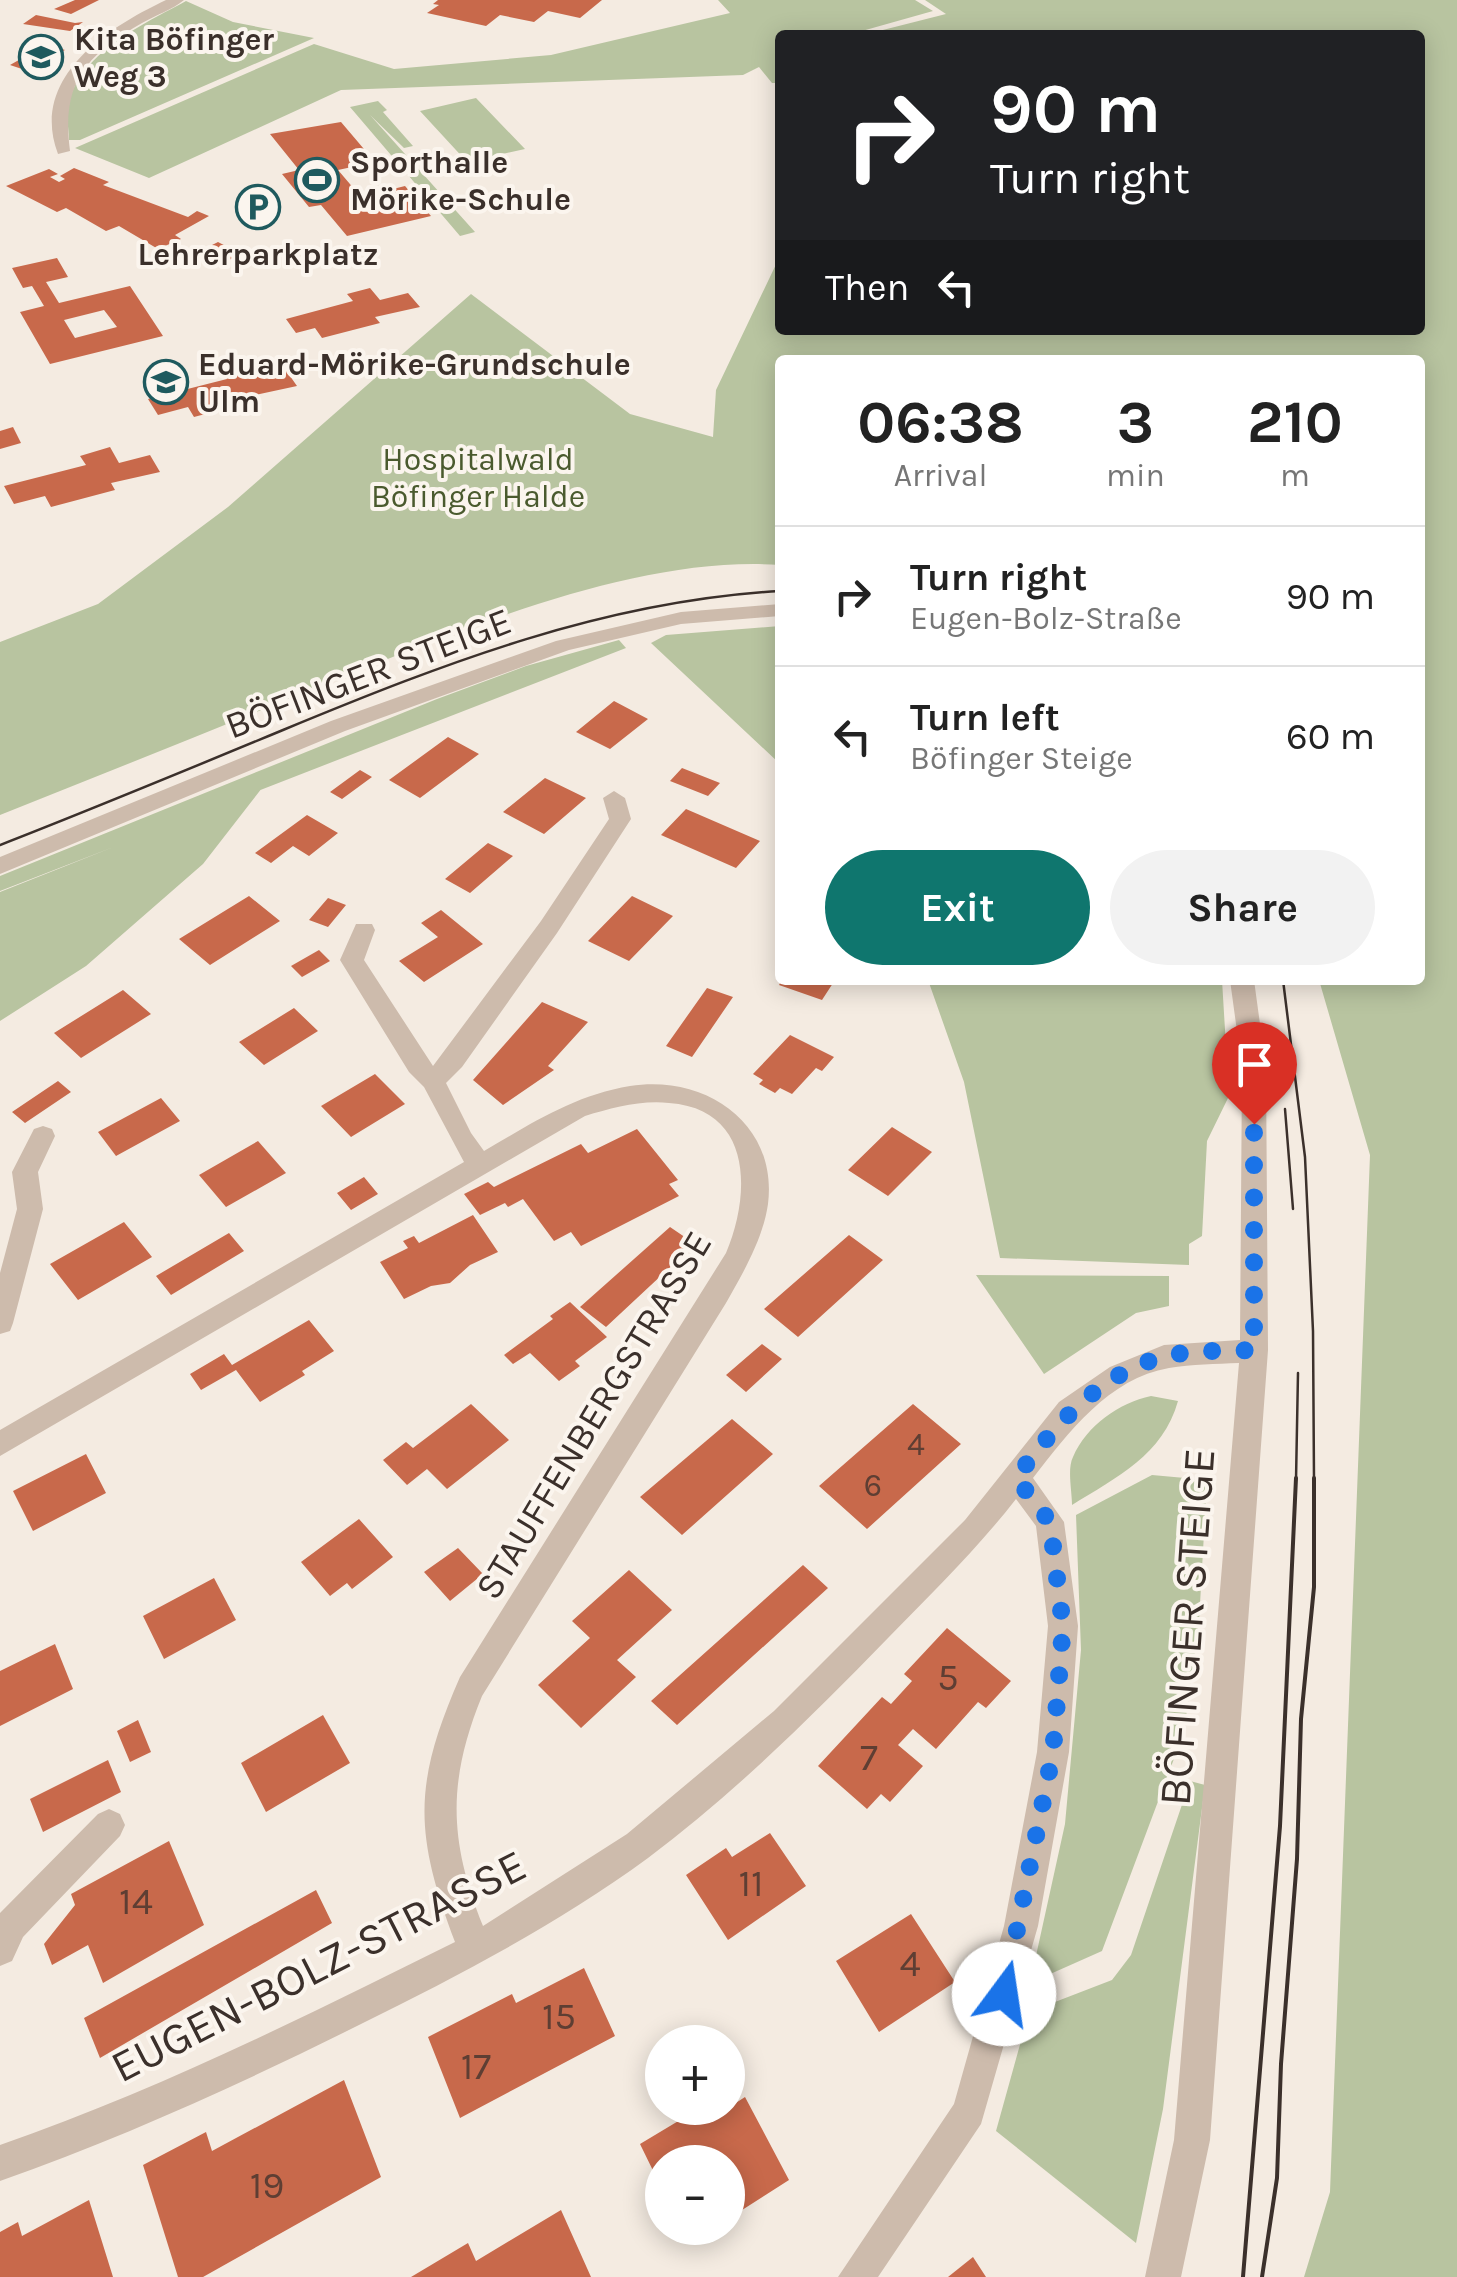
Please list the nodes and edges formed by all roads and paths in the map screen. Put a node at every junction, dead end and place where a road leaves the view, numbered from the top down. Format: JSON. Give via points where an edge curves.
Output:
{"nodes":[{"id":1,"x":178,"y":0,"type":"edge"},
{"id":2,"x":63,"y":151,"type":"dead end"},
{"id":3,"x":775,"y":610,"type":"edge"},
{"id":4,"x":614,"y":798,"type":"dead end"},
{"id":5,"x":0,"y":866,"type":"edge"},
{"id":6,"x":364,"y":930,"type":"dead end"},
{"id":7,"x":1243,"y":985,"type":"edge"},
{"id":8,"x":433,"y":1081,"type":"junction"},
{"id":9,"x":43,"y":1136,"type":"dead end"},
{"id":10,"x":479,"y":1162,"type":"junction"},
{"id":11,"x":0,"y":1323,"type":"edge"},
{"id":12,"x":1254,"y":1350,"type":"junction"},
{"id":13,"x":0,"y":1444,"type":"edge"},
{"id":14,"x":1016,"y":1478,"type":"junction"},
{"id":15,"x":109,"y":1824,"type":"dead end"},
{"id":16,"x":0,"y":1948,"type":"edge"},
{"id":17,"x":475,"y":1950,"type":"junction"},
{"id":18,"x":0,"y":2162,"type":"edge"},
{"id":19,"x":856,"y":2277,"type":"edge"},
{"id":20,"x":1162,"y":2277,"type":"edge"}],
"edges":[{"from":1,"to":2,"type":"street","via":[[108,39],[70,77],[58,113]]},
{"from":3,"to":5,"type":"street","name":"BÖFINGER STEIGE","via":[[680,618],[563,645],[338,726]]},
{"from":4,"to":8,"type":"street","via":[[620,819],[550,928]]},
{"from":6,"to":8,"type":"street","via":[[352,960]]},
{"from":7,"to":12,"type":"street","name":"BÖFINGER STEIGE","via":[[1254,1068]]},
{"from":8,"to":10,"type":"street","via":[[460,1139]]},
{"from":9,"to":11,"type":"street","via":[[25,1172],[30,1209]]},
{"from":10,"to":13,"type":"street","name":"STAUFFENBERGSTRASSE"},
{"from":10,"to":17,"type":"street","name":"STAUFFENBERGSTRASSE","via":[[577,1109],[622,1096],[677,1094],[703,1101],[738,1130],[757,1163],[758,1191],[749,1231],[710,1304],[471,1687],[448,1735],[436,1803],[445,1875]]},
{"from":12,"to":14,"type":"street","name":"EUGEN-BOLZ-STRASSE","via":[[1184,1353],[1120,1375],[1069,1410]]},
{"from":12,"to":20,"type":"street","name":"BÖFINGER STEIGE","via":[[1192,2140]]},
{"from":14,"to":17,"type":"street","name":"EUGEN-BOLZ-STRASSE","via":[[785,1722],[638,1845]]},
{"from":14,"to":19,"type":"street","via":[[1050,1522],[1063,1626],[1053,1752],[1021,1926],[969,2112]]},
{"from":15,"to":16,"type":"street","via":[[11,1925]]},
{"from":17,"to":18,"type":"street","name":"EUGEN-BOLZ-STRASSE","via":[[240,2066]]}]}
